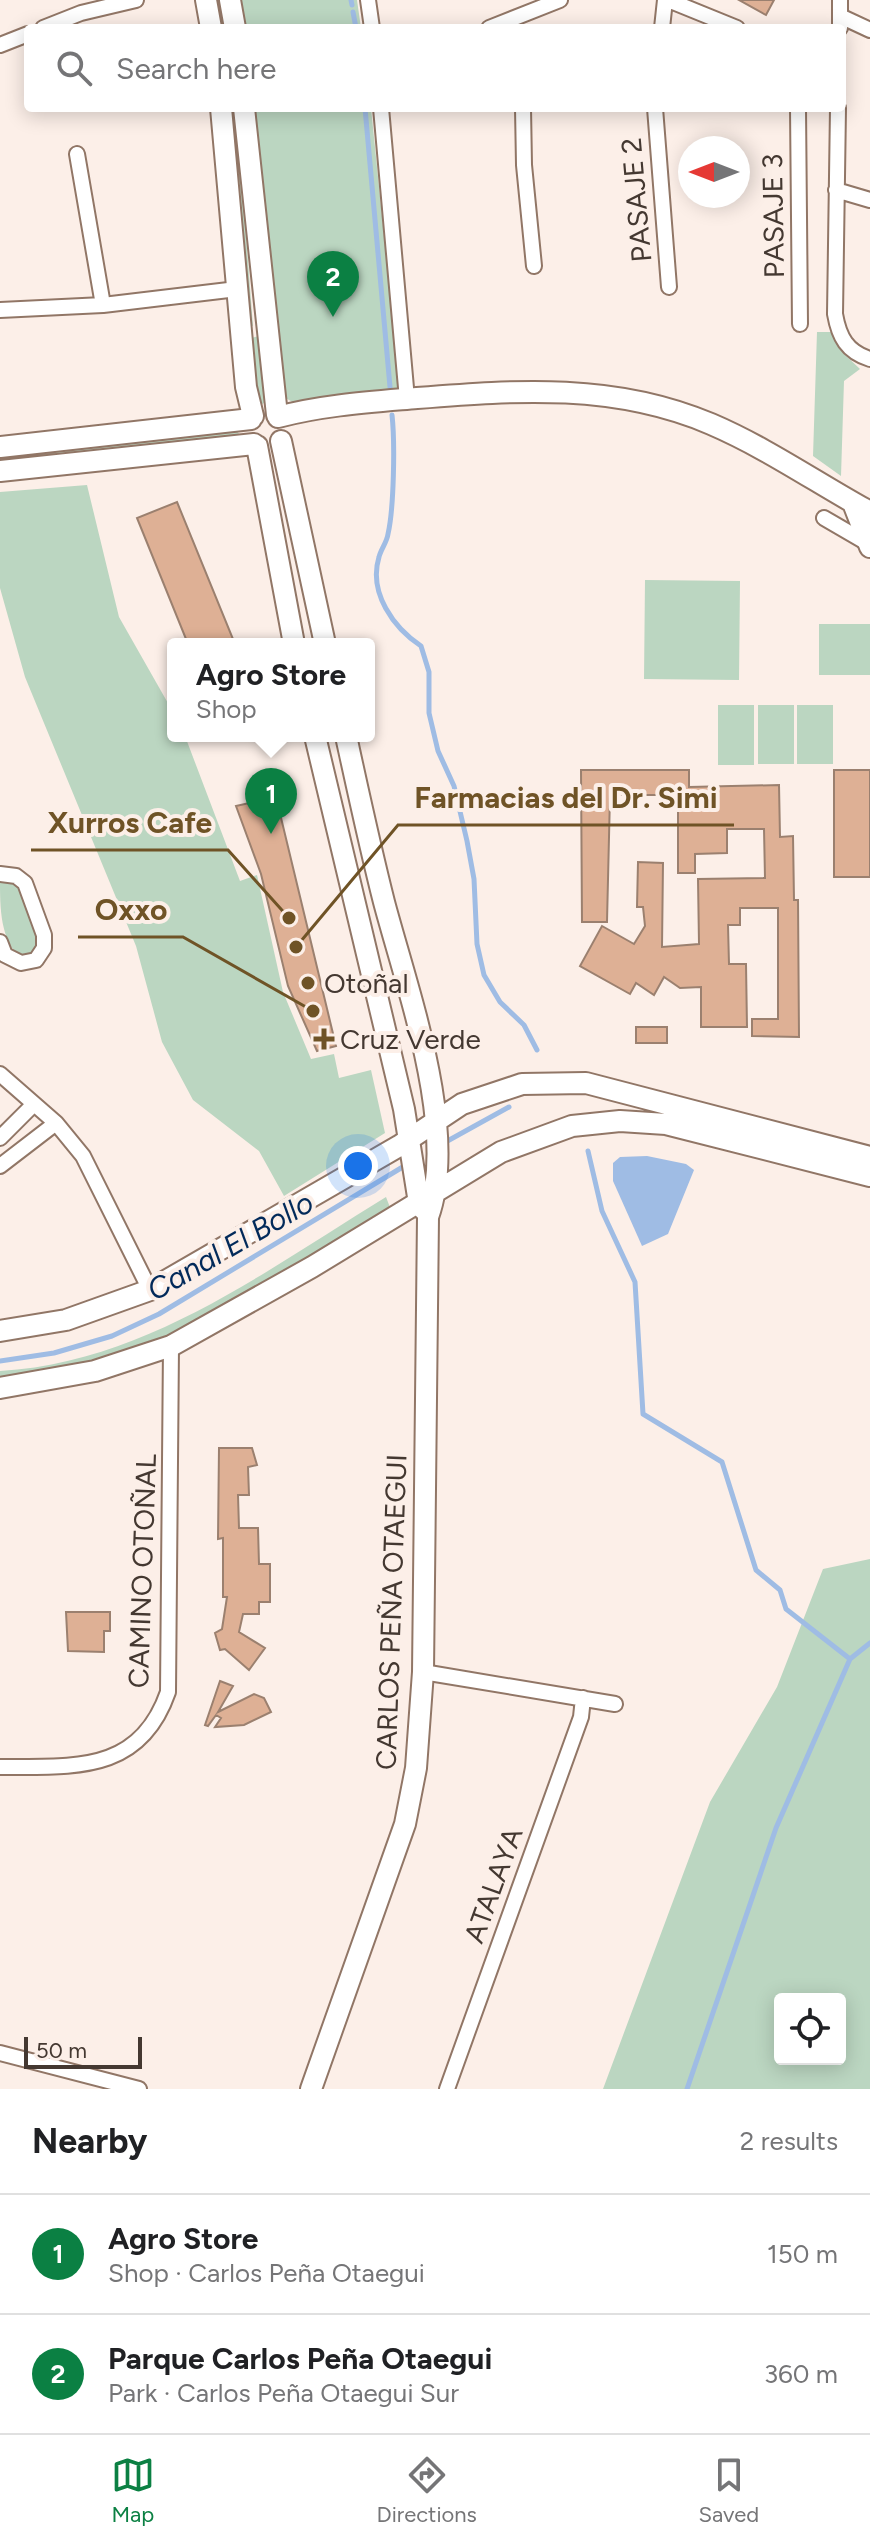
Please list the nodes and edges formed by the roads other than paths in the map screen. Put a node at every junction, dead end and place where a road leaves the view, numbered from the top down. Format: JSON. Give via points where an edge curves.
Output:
{"nodes":[{"id":1,"x":136,"y":0,"type":"edge"},
{"id":2,"x":206,"y":0,"type":"edge"},
{"id":3,"x":230,"y":0,"type":"edge"},
{"id":4,"x":368,"y":0,"type":"edge"},
{"id":5,"x":560,"y":0,"type":"edge"},
{"id":6,"x":667,"y":0,"type":"edge"},
{"id":7,"x":840,"y":0,"type":"edge"},
{"id":8,"x":840,"y":22,"type":"edge"},
{"id":9,"x":53,"y":24,"type":"edge"},
{"id":10,"x":210,"y":24,"type":"edge"},
{"id":11,"x":234,"y":24,"type":"edge"},
{"id":12,"x":371,"y":24,"type":"edge"},
{"id":13,"x":510,"y":24,"type":"edge"},
{"id":14,"x":663,"y":24,"type":"edge"},
{"id":15,"x":727,"y":24,"type":"edge"},
{"id":16,"x":870,"y":30,"type":"edge"},
{"id":17,"x":24,"y":36,"type":"edge"},
{"id":18,"x":0,"y":45,"type":"edge"},
{"id":19,"x":221,"y":112,"type":"edge"},
{"id":20,"x":244,"y":112,"type":"edge"},
{"id":21,"x":381,"y":112,"type":"edge"},
{"id":22,"x":523,"y":112,"type":"edge"},
{"id":23,"x":655,"y":112,"type":"edge"},
{"id":24,"x":798,"y":112,"type":"edge"},
{"id":25,"x":838,"y":112,"type":"edge"},
{"id":26,"x":77,"y":154,"type":"dead end"},
{"id":27,"x":836,"y":190,"type":"junction"},
{"id":28,"x":870,"y":200,"type":"edge"},
{"id":29,"x":534,"y":266,"type":"dead end"},
{"id":30,"x":669,"y":287,"type":"dead end"},
{"id":31,"x":237,"y":289,"type":"junction"},
{"id":32,"x":103,"y":305,"type":"junction"},
{"id":33,"x":0,"y":310,"type":"edge"},
{"id":34,"x":265,"y":321,"type":"junction"},
{"id":35,"x":800,"y":324,"type":"dead end"},
{"id":36,"x":241,"y":327,"type":"junction"},
{"id":37,"x":870,"y":359,"type":"edge"},
{"id":38,"x":407,"y":399,"type":"junction"},
{"id":39,"x":278,"y":416,"type":"junction"},
{"id":40,"x":252,"y":418,"type":"junction"},
{"id":41,"x":281,"y":441,"type":"junction"},
{"id":42,"x":256,"y":445,"type":"junction"},
{"id":43,"x":0,"y":447,"type":"edge"},
{"id":44,"x":0,"y":471,"type":"edge"},
{"id":45,"x":861,"y":508,"type":"edge"},
{"id":46,"x":824,"y":518,"type":"dead end"},
{"id":47,"x":868,"y":545,"type":"edge"},
{"id":48,"x":293,"y":638,"type":"edge"},
{"id":49,"x":324,"y":638,"type":"edge"},
{"id":50,"x":316,"y":742,"type":"edge"},
{"id":51,"x":347,"y":742,"type":"edge"},
{"id":52,"x":367,"y":832,"type":"junction"},
{"id":53,"x":337,"y":840,"type":"junction"},
{"id":54,"x":374,"y":864,"type":"junction"},
{"id":55,"x":0,"y":874,"type":"edge"},
{"id":56,"x":345,"y":874,"type":"junction"},
{"id":57,"x":0,"y":942,"type":"edge"},
{"id":58,"x":0,"y":1074,"type":"edge"},
{"id":59,"x":34,"y":1104,"type":"junction"},
{"id":60,"x":56,"y":1123,"type":"junction"},
{"id":61,"x":435,"y":1130,"type":"junction"},
{"id":62,"x":0,"y":1138,"type":"edge"},
{"id":63,"x":411,"y":1144,"type":"junction"},
{"id":64,"x":870,"y":1157,"type":"edge"},
{"id":65,"x":0,"y":1166,"type":"edge"},
{"id":66,"x":870,"y":1176,"type":"edge"},
{"id":67,"x":437,"y":1184,"type":"junction"},
{"id":68,"x":421,"y":1201,"type":"junction"},
{"id":69,"x":150,"y":1290,"type":"junction"},
{"id":70,"x":0,"y":1331,"type":"edge"},
{"id":71,"x":171,"y":1346,"type":"junction"},
{"id":72,"x":0,"y":1388,"type":"edge"},
{"id":73,"x":423,"y":1672,"type":"junction"},
{"id":74,"x":583,"y":1698,"type":"junction"},
{"id":75,"x":615,"y":1704,"type":"dead end"},
{"id":76,"x":0,"y":1767,"type":"edge"},
{"id":77,"x":0,"y":2053,"type":"edge"},
{"id":78,"x":139,"y":2089,"type":"edge"},
{"id":79,"x":311,"y":2089,"type":"edge"},
{"id":80,"x":447,"y":2089,"type":"edge"}],
"edges":[{"from":1,"to":9,"type":"street"},
{"from":2,"to":10,"type":"street"},
{"from":3,"to":11,"type":"street"},
{"from":4,"to":12,"type":"street"},
{"from":5,"to":13,"type":"street"},
{"from":6,"to":14,"type":"street"},
{"from":6,"to":15,"type":"street"},
{"from":7,"to":8,"type":"street"},
{"from":8,"to":16,"type":"street"},
{"from":17,"to":18,"type":"street"},
{"from":19,"to":31,"type":"street"},
{"from":20,"to":34,"type":"street"},
{"from":21,"to":38,"type":"street"},
{"from":22,"to":29,"type":"street"},
{"from":23,"to":30,"type":"street","name":"PASAJE 2"},
{"from":24,"to":35,"type":"street","name":"PASAJE 3"},
{"from":25,"to":27,"type":"street"},
{"from":26,"to":32,"type":"street"},
{"from":27,"to":28,"type":"street"},
{"from":27,"to":37,"type":"street","via":[[837,329],[848,347]]},
{"from":31,"to":32,"type":"street"},
{"from":31,"to":36,"type":"street"},
{"from":32,"to":33,"type":"street"},
{"from":34,"to":36,"type":"street","via":[[254,333]]},
{"from":34,"to":39,"type":"street"},
{"from":36,"to":40,"type":"street"},
{"from":38,"to":39,"type":"street"},
{"from":38,"to":45,"type":"street","via":[[534,390],[608,394],[697,419],[739,437]]},
{"from":39,"to":40,"type":"street","via":[[263,412]]},
{"from":39,"to":41,"type":"street","via":[[284,428]]},
{"from":40,"to":42,"type":"street","via":[[248,432]]},
{"from":40,"to":43,"type":"street"},
{"from":41,"to":42,"type":"street","via":[[268,448]]},
{"from":41,"to":49,"type":"street"},
{"from":42,"to":44,"type":"street"},
{"from":42,"to":48,"type":"street"},
{"from":45,"to":47,"type":"street"},
{"from":46,"to":47,"type":"street"},
{"from":50,"to":53,"type":"street","name":"CARLOS PEÑA OTAEGUI"},
{"from":51,"to":52,"type":"street","name":"CARLOS PEÑA OTAEGUI"},
{"from":52,"to":53,"type":"street","via":[[355,844]]},
{"from":52,"to":54,"type":"street","name":"CARLOS PEÑA OTAEGUI"},
{"from":53,"to":56,"type":"street","name":"CARLOS PEÑA OTAEGUI"},
{"from":54,"to":56,"type":"street","via":[[354,863]]},
{"from":54,"to":61,"type":"street","name":"CARLOS PEÑA OTAEGUI","via":[[433,1090]]},
{"from":55,"to":57,"type":"street","via":[[25,883],[44,948],[36,960],[21,963],[5,955]]},
{"from":56,"to":63,"type":"street","name":"CARLOS PEÑA OTAEGUI"},
{"from":58,"to":59,"type":"street"},
{"from":59,"to":60,"type":"street"},
{"from":59,"to":62,"type":"street"},
{"from":60,"to":65,"type":"street"},
{"from":60,"to":69,"type":"street","via":[[94,1174]]},
{"from":61,"to":63,"type":"street"},
{"from":61,"to":64,"type":"street","via":[[462,1104],[503,1088],[574,1081]]},
{"from":61,"to":67,"type":"street","name":"CARLOS PEÑA OTAEGUI"},
{"from":63,"to":68,"type":"street","name":"CARLOS PEÑA OTAEGUI"},
{"from":63,"to":69,"type":"street"},
{"from":66,"to":67,"type":"street","via":[[666,1124],[620,1121],[572,1126],[524,1141]]},
{"from":67,"to":68,"type":"street","name":"CARLOS PEÑA OTAEGUI"},
{"from":68,"to":71,"type":"street"},
{"from":68,"to":73,"type":"street","name":"CARLOS PEÑA OTAEGUI"},
{"from":69,"to":70,"type":"street","via":[[66,1320]]},
{"from":71,"to":72,"type":"street","via":[[95,1371]]},
{"from":71,"to":76,"type":"street","name":"CAMINO OTOÑAL","via":[[168,1677],[163,1705],[141,1738],[102,1762]]},
{"from":73,"to":74,"type":"street"},
{"from":73,"to":79,"type":"street","name":"CARLOS PEÑA OTAEGUI","via":[[416,1768],[405,1824]]},
{"from":74,"to":75,"type":"street"},
{"from":74,"to":80,"type":"street","name":"ATALAYA","via":[[581,1717]]},
{"from":77,"to":78,"type":"street"}]}
